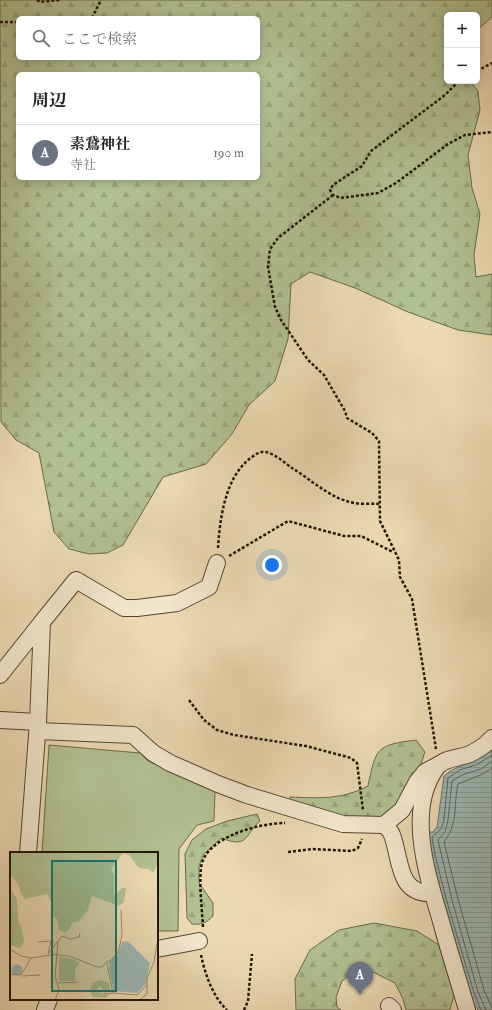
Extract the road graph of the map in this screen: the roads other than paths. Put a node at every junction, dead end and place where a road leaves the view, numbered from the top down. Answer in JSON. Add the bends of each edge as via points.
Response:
{"nodes":[{"id":1,"x":217,"y":563,"type":"road end"},
{"id":2,"x":42,"y":622,"type":"junction"},
{"id":3,"x":0,"y":675,"type":"edge"},
{"id":4,"x":0,"y":720,"type":"edge"},
{"id":5,"x":38,"y":726,"type":"junction"},
{"id":6,"x":492,"y":738,"type":"edge"},
{"id":7,"x":438,"y":765,"type":"junction"},
{"id":8,"x":384,"y":825,"type":"junction"},
{"id":9,"x":28,"y":852,"type":"edge"},
{"id":10,"x":432,"y":893,"type":"junction"},
{"id":11,"x":199,"y":941,"type":"road end"},
{"id":12,"x":158,"y":949,"type":"edge"},
{"id":13,"x":49,"y":1000,"type":"edge"},
{"id":14,"x":45,"y":1010,"type":"edge"},
{"id":15,"x":467,"y":1010,"type":"edge"}],
"edges":[{"from":1,"to":2,"type":"street","via":[[209,587],[177,603],[144,607],[124,608],[76,580]]},
{"from":2,"to":3,"type":"street"},
{"from":2,"to":5,"type":"street"},
{"from":4,"to":5,"type":"street"},
{"from":5,"to":8,"type":"street","via":[[133,735],[152,754],[218,784],[343,824]]},
{"from":5,"to":9,"type":"street"},
{"from":6,"to":7,"type":"street","via":[[470,754]]},
{"from":7,"to":8,"type":"street","via":[[425,772],[402,810]]},
{"from":7,"to":10,"type":"street","via":[[426,787],[421,821],[422,850]]},
{"from":8,"to":10,"type":"street","via":[[392,833],[401,872],[408,884],[422,893]]},
{"from":10,"to":15,"type":"street"},
{"from":11,"to":12,"type":"street"},
{"from":13,"to":14,"type":"street"}]}
